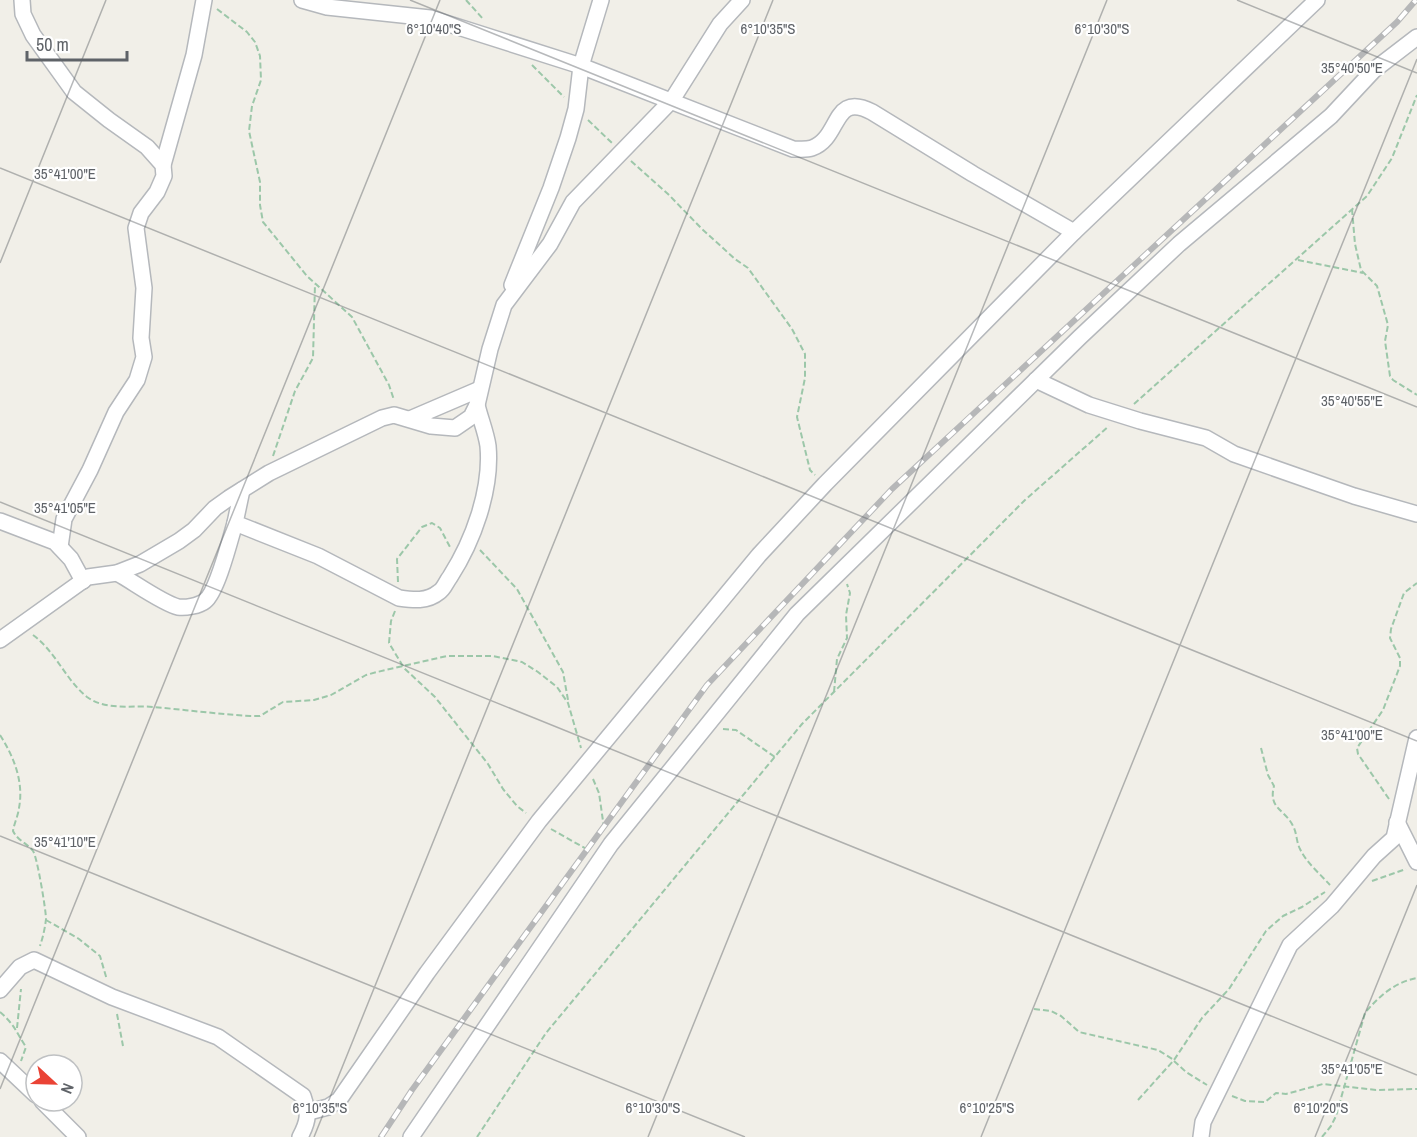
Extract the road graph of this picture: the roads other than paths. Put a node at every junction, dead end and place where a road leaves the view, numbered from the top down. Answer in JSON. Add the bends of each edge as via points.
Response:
{"nodes":[{"id":1,"x":22,"y":0,"type":"edge"},
{"id":2,"x":204,"y":0,"type":"edge"},
{"id":3,"x":302,"y":0,"type":"edge"},
{"id":4,"x":601,"y":0,"type":"edge"},
{"id":5,"x":741,"y":0,"type":"edge"},
{"id":6,"x":1317,"y":0,"type":"edge"},
{"id":7,"x":1417,"y":37,"type":"edge"},
{"id":8,"x":581,"y":66,"type":"junction"},
{"id":9,"x":672,"y":100,"type":"junction"},
{"id":10,"x":163,"y":165,"type":"junction"},
{"id":11,"x":1074,"y":232,"type":"junction"},
{"id":12,"x":504,"y":305,"type":"junction"},
{"id":13,"x":1036,"y":380,"type":"junction"},
{"id":14,"x":480,"y":389,"type":"junction"},
{"id":15,"x":477,"y":405,"type":"junction"},
{"id":16,"x":410,"y":419,"type":"junction"},
{"id":17,"x":242,"y":490,"type":"junction"},
{"id":18,"x":1417,"y":514,"type":"edge"},
{"id":19,"x":0,"y":521,"type":"edge"},
{"id":20,"x":236,"y":524,"type":"junction"},
{"id":21,"x":60,"y":547,"type":"junction"},
{"id":22,"x":117,"y":573,"type":"junction"},
{"id":23,"x":82,"y":581,"type":"junction"},
{"id":24,"x":0,"y":640,"type":"edge"},
{"id":25,"x":1417,"y":738,"type":"edge"},
{"id":26,"x":1397,"y":822,"type":"junction"},
{"id":27,"x":1413,"y":865,"type":"edge"},
{"id":28,"x":0,"y":990,"type":"edge"},
{"id":29,"x":0,"y":1060,"type":"edge"},
{"id":30,"x":24,"y":1084,"type":"edge"},
{"id":31,"x":309,"y":1112,"type":"junction"},
{"id":32,"x":54,"y":1113,"type":"edge"},
{"id":33,"x":78,"y":1137,"type":"edge"},
{"id":34,"x":300,"y":1137,"type":"edge"},
{"id":35,"x":411,"y":1137,"type":"edge"},
{"id":36,"x":1200,"y":1137,"type":"edge"}],
"edges":[{"from":1,"to":10,"type":"street","via":[[23,14],[33,35],[75,92],[147,147]]},
{"from":2,"to":10,"type":"street","via":[[194,55]]},
{"from":3,"to":8,"type":"street","via":[[327,7],[429,18]]},
{"from":4,"to":8,"type":"street"},
{"from":5,"to":9,"type":"street","via":[[720,24]]},
{"from":6,"to":11,"type":"street"},
{"from":7,"to":13,"type":"street","via":[[1374,70],[1331,116],[1179,244]]},
{"from":8,"to":9,"type":"street"},
{"from":8,"to":12,"type":"street","via":[[568,138]]},
{"from":9,"to":11,"type":"street","via":[[784,147],[803,149],[811,149],[826,139],[848,107],[866,109]]},
{"from":9,"to":12,"type":"street","via":[[573,202],[550,244]]},
{"from":10,"to":21,"type":"street","via":[[164,176],[136,228],[144,288],[144,357],[137,380],[64,519]]},
{"from":11,"to":31,"type":"street","via":[[759,555],[539,821],[339,1100]]},
{"from":12,"to":14,"type":"street"},
{"from":13,"to":18,"type":"street","via":[[1089,405],[1206,438],[1234,454]]},
{"from":13,"to":35,"type":"street","via":[[797,614],[611,844]]},
{"from":14,"to":15,"type":"street"},
{"from":14,"to":16,"type":"street"},
{"from":15,"to":16,"type":"street","via":[[471,417],[455,428]]},
{"from":15,"to":20,"type":"street","via":[[488,446],[481,507],[459,562],[441,591],[429,598],[399,598],[318,556]]},
{"from":16,"to":17,"type":"street","via":[[394,415],[382,418]]},
{"from":17,"to":20,"type":"street"},
{"from":17,"to":22,"type":"street","via":[[179,541]]},
{"from":19,"to":21,"type":"street"},
{"from":20,"to":22,"type":"street","via":[[213,591],[206,601],[195,606],[179,607]]},
{"from":21,"to":23,"type":"street"},
{"from":22,"to":23,"type":"street"},
{"from":23,"to":24,"type":"street"},
{"from":25,"to":26,"type":"street"},
{"from":26,"to":27,"type":"street"},
{"from":26,"to":36,"type":"street","via":[[1394,838],[1290,945],[1203,1122]]},
{"from":28,"to":31,"type":"street","via":[[20,967],[34,960],[112,997],[218,1037],[303,1096]]},
{"from":29,"to":30,"type":"street"},
{"from":31,"to":34,"type":"street"},
{"from":32,"to":33,"type":"street"}]}
